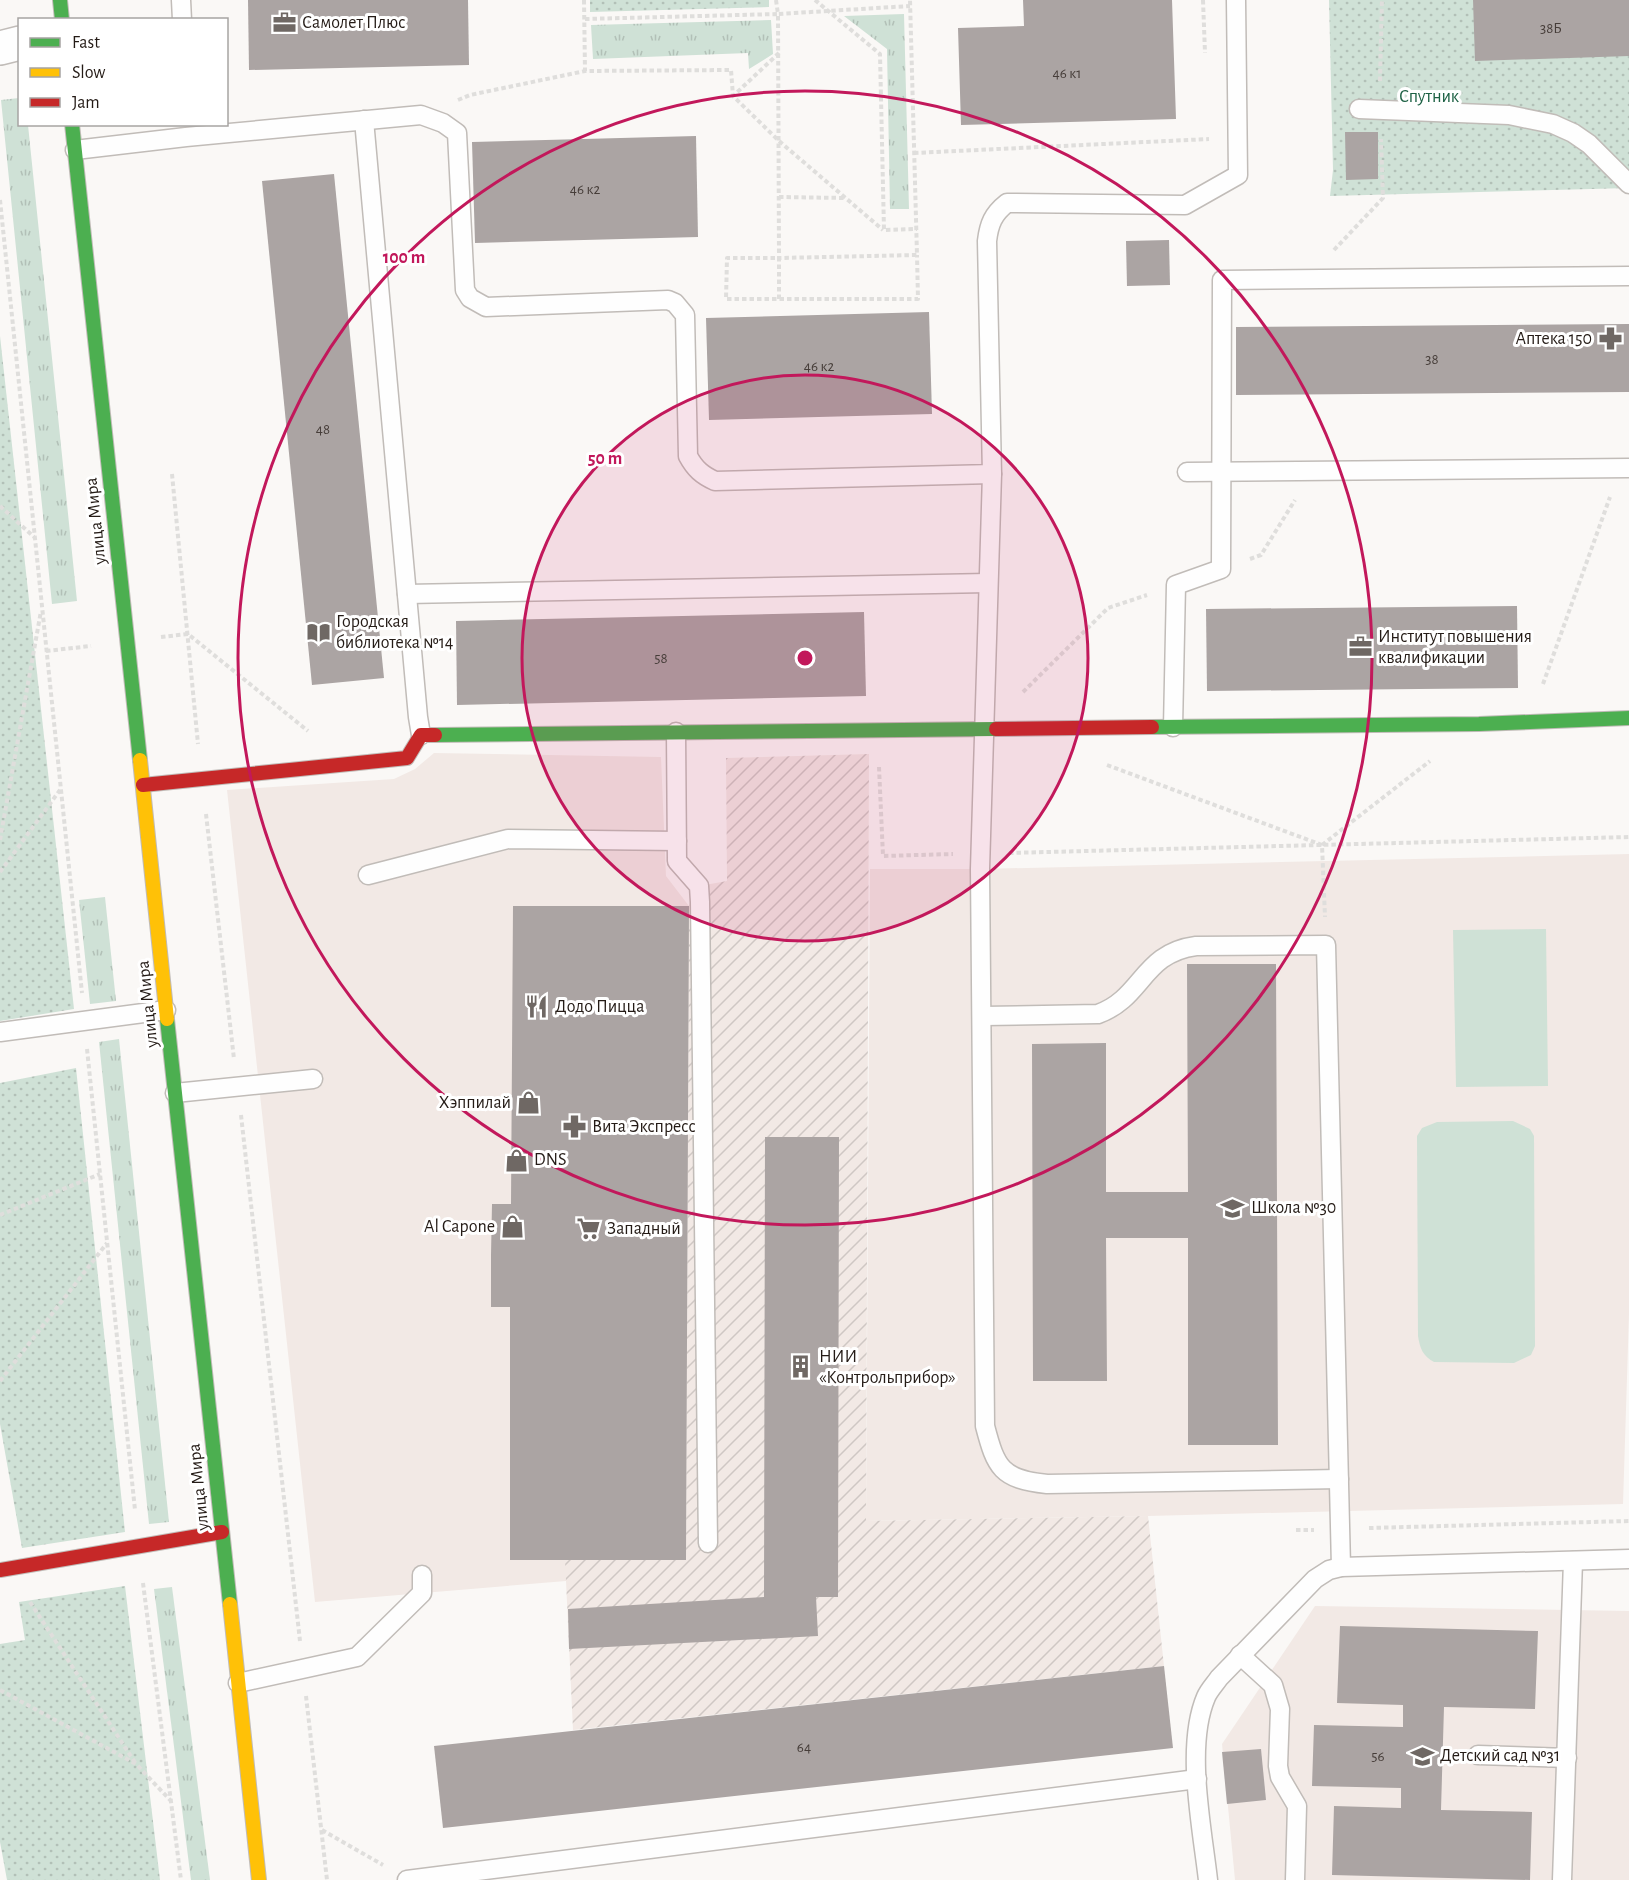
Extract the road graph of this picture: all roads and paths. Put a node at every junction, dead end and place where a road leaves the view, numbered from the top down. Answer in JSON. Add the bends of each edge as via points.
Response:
{"nodes":[{"id":1,"x":60,"y":0,"type":"edge"},
{"id":2,"x":181,"y":0,"type":"edge"},
{"id":3,"x":584,"y":0,"type":"edge"},
{"id":4,"x":776,"y":0,"type":"edge"},
{"id":5,"x":815,"y":0,"type":"edge"},
{"id":6,"x":910,"y":0,"type":"edge"},
{"id":7,"x":1203,"y":0,"type":"edge"},
{"id":8,"x":1236,"y":0,"type":"edge"},
{"id":9,"x":1382,"y":0,"type":"edge"},
{"id":10,"x":910,"y":6,"type":"junction"},
{"id":11,"x":828,"y":11,"type":"junction"},
{"id":12,"x":778,"y":14,"type":"junction"},
{"id":13,"x":62,"y":18,"type":"edge"},
{"id":14,"x":182,"y":18,"type":"edge"},
{"id":15,"x":585,"y":19,"type":"junction"},
{"id":16,"x":18,"y":44,"type":"edge"},
{"id":17,"x":0,"y":48,"type":"edge"},
{"id":18,"x":779,"y":53,"type":"junction"},
{"id":19,"x":1205,"y":58,"type":"dead end"},
{"id":20,"x":585,"y":71,"type":"junction"},
{"id":21,"x":470,"y":95,"type":"dead end"},
{"id":22,"x":733,"y":96,"type":"junction"},
{"id":23,"x":1359,"y":109,"type":"dead end"},
{"id":24,"x":1380,"y":109,"type":"junction"},
{"id":25,"x":364,"y":120,"type":"junction"},
{"id":26,"x":72,"y":126,"type":"edge"},
{"id":27,"x":1208,"y":128,"type":"dead end"},
{"id":28,"x":185,"y":130,"type":"edge"},
{"id":29,"x":779,"y":141,"type":"junction"},
{"id":30,"x":75,"y":150,"type":"junction"},
{"id":31,"x":914,"y":153,"type":"junction"},
{"id":32,"x":1629,"y":184,"type":"edge"},
{"id":33,"x":779,"y":197,"type":"junction"},
{"id":34,"x":846,"y":198,"type":"junction"},
{"id":35,"x":0,"y":200,"type":"edge"},
{"id":36,"x":917,"y":229,"type":"junction"},
{"id":37,"x":884,"y":230,"type":"junction"},
{"id":38,"x":917,"y":255,"type":"junction"},
{"id":39,"x":779,"y":258,"type":"junction"},
{"id":40,"x":1629,"y":276,"type":"edge"},
{"id":41,"x":1307,"y":279,"type":"junction"},
{"id":42,"x":779,"y":298,"type":"junction"},
{"id":43,"x":1625,"y":468,"type":"edge"},
{"id":44,"x":1313,"y":471,"type":"junction"},
{"id":45,"x":1187,"y":472,"type":"dead end"},
{"id":46,"x":1223,"y":472,"type":"junction"},
{"id":47,"x":172,"y":474,"type":"dead end"},
{"id":48,"x":992,"y":474,"type":"junction"},
{"id":49,"x":0,"y":506,"type":"edge"},
{"id":50,"x":35,"y":538,"type":"junction"},
{"id":51,"x":1221,"y":569,"type":"junction"},
{"id":52,"x":988,"y":583,"type":"junction"},
{"id":53,"x":1176,"y":585,"type":"junction"},
{"id":54,"x":407,"y":594,"type":"junction"},
{"id":55,"x":42,"y":605,"type":"junction"},
{"id":56,"x":188,"y":634,"type":"junction"},
{"id":57,"x":1629,"y":718,"type":"edge"},
{"id":58,"x":1529,"y":722,"type":"junction"},
{"id":59,"x":1173,"y":727,"type":"junction"},
{"id":60,"x":984,"y":729,"type":"junction"},
{"id":61,"x":878,"y":730,"type":"junction"},
{"id":62,"x":676,"y":732,"type":"junction"},
{"id":63,"x":421,"y":735,"type":"junction"},
{"id":64,"x":1432,"y":760,"type":"dead end"},
{"id":65,"x":1097,"y":762,"type":"dead end"},
{"id":66,"x":339,"y":765,"type":"junction"},
{"id":67,"x":202,"y":779,"type":"junction"},
{"id":68,"x":143,"y":785,"type":"junction"},
{"id":69,"x":61,"y":789,"type":"junction"},
{"id":70,"x":1629,"y":837,"type":"edge"},
{"id":71,"x":0,"y":840,"type":"edge"},
{"id":72,"x":677,"y":840,"type":"junction"},
{"id":73,"x":1322,"y":845,"type":"junction"},
{"id":74,"x":981,"y":853,"type":"junction"},
{"id":75,"x":0,"y":872,"type":"edge"},
{"id":76,"x":368,"y":875,"type":"dead end"},
{"id":77,"x":1326,"y":945,"type":"junction"},
{"id":78,"x":166,"y":1010,"type":"junction"},
{"id":79,"x":982,"y":1016,"type":"junction"},
{"id":80,"x":84,"y":1020,"type":"junction"},
{"id":81,"x":0,"y":1032,"type":"edge"},
{"id":82,"x":313,"y":1079,"type":"dead end"},
{"id":83,"x":237,"y":1086,"type":"junction"},
{"id":84,"x":175,"y":1093,"type":"junction"},
{"id":85,"x":100,"y":1174,"type":"junction"},
{"id":86,"x":0,"y":1215,"type":"edge"},
{"id":87,"x":107,"y":1243,"type":"junction"},
{"id":88,"x":0,"y":1382,"type":"edge"},
{"id":89,"x":1339,"y":1479,"type":"junction"},
{"id":90,"x":1629,"y":1521,"type":"edge"},
{"id":91,"x":1340,"y":1529,"type":"junction"},
{"id":92,"x":1296,"y":1530,"type":"dead end"},
{"id":93,"x":222,"y":1532,"type":"junction"},
{"id":94,"x":708,"y":1543,"type":"dead end"},
{"id":95,"x":139,"y":1546,"type":"junction"},
{"id":96,"x":1629,"y":1559,"type":"edge"},
{"id":97,"x":1573,"y":1561,"type":"junction"},
{"id":98,"x":1341,"y":1567,"type":"junction"},
{"id":99,"x":4,"y":1569,"type":"edge"},
{"id":100,"x":422,"y":1575,"type":"dead end"},
{"id":101,"x":1240,"y":1655,"type":"junction"},
{"id":102,"x":303,"y":1669,"type":"junction"},
{"id":103,"x":238,"y":1683,"type":"junction"},
{"id":104,"x":0,"y":1690,"type":"edge"},
{"id":105,"x":1478,"y":1755,"type":"dead end"},
{"id":106,"x":1567,"y":1758,"type":"junction"},
{"id":107,"x":136,"y":1764,"type":"junction"},
{"id":108,"x":1197,"y":1779,"type":"junction"},
{"id":109,"x":171,"y":1802,"type":"junction"},
{"id":110,"x":321,"y":1830,"type":"junction"},
{"id":111,"x":181,"y":1880,"type":"edge"},
{"id":112,"x":259,"y":1880,"type":"edge"},
{"id":113,"x":327,"y":1880,"type":"edge"},
{"id":114,"x":408,"y":1880,"type":"edge"},
{"id":115,"x":1208,"y":1880,"type":"edge"},
{"id":116,"x":1295,"y":1880,"type":"edge"},
{"id":117,"x":1562,"y":1880,"type":"edge"}],
"edges":[{"from":1,"to":13,"type":"main road"},
{"from":2,"to":14,"type":"lane"},
{"from":3,"to":15,"type":"path"},
{"from":4,"to":12,"type":"path"},
{"from":5,"to":11,"type":"path"},
{"from":6,"to":10,"type":"path"},
{"from":7,"to":19,"type":"path"},
{"from":8,"to":48,"type":"lane","via":[[1238,175],[1185,205],[1007,203],[989,225]]},
{"from":9,"to":24,"type":"path"},
{"from":10,"to":11,"type":"path"},
{"from":10,"to":31,"type":"path"},
{"from":11,"to":12,"type":"path"},
{"from":11,"to":37,"type":"path","via":[[880,54]]},
{"from":12,"to":15,"type":"path"},
{"from":12,"to":18,"type":"path"},
{"from":15,"to":20,"type":"path"},
{"from":16,"to":17,"type":"street"},
{"from":18,"to":22,"type":"path"},
{"from":18,"to":29,"type":"path"},
{"from":20,"to":21,"type":"path"},
{"from":20,"to":22,"type":"path","via":[[731,70]]},
{"from":22,"to":29,"type":"path"},
{"from":23,"to":24,"type":"lane"},
{"from":24,"to":32,"type":"lane","via":[[1509,115],[1553,124],[1589,144]]},
{"from":24,"to":41,"type":"path","via":[[1383,198]]},
{"from":25,"to":28,"type":"lane"},
{"from":25,"to":48,"type":"lane","via":[[420,115],[457,134],[465,290],[479,304],[486,307],[668,300],[681,309],[685,315],[688,456],[704,476],[715,480]]},
{"from":25,"to":54,"type":"lane"},
{"from":26,"to":30,"type":"main road","name":"улица Мира"},
{"from":27,"to":31,"type":"path","via":[[1209,140]]},
{"from":28,"to":30,"type":"lane"},
{"from":29,"to":33,"type":"path"},
{"from":29,"to":34,"type":"path"},
{"from":30,"to":68,"type":"main road","name":"улица Мира"},
{"from":31,"to":36,"type":"path"},
{"from":33,"to":34,"type":"path"},
{"from":33,"to":39,"type":"path"},
{"from":34,"to":37,"type":"path"},
{"from":35,"to":50,"type":"path"},
{"from":36,"to":37,"type":"path"},
{"from":36,"to":38,"type":"path"},
{"from":38,"to":39,"type":"path"},
{"from":38,"to":42,"type":"path","via":[[918,299]]},
{"from":39,"to":42,"type":"path"},
{"from":39,"to":42,"type":"path","via":[[727,258],[726,299]]},
{"from":40,"to":41,"type":"lane"},
{"from":41,"to":46,"type":"lane","via":[[1222,280]]},
{"from":43,"to":44,"type":"lane"},
{"from":43,"to":58,"type":"path"},
{"from":44,"to":46,"type":"lane"},
{"from":44,"to":51,"type":"path","via":[[1261,555]]},
{"from":45,"to":46,"type":"lane"},
{"from":46,"to":51,"type":"lane"},
{"from":47,"to":56,"type":"path"},
{"from":48,"to":52,"type":"lane"},
{"from":49,"to":50,"type":"path"},
{"from":50,"to":55,"type":"path"},
{"from":51,"to":53,"type":"lane"},
{"from":52,"to":54,"type":"lane"},
{"from":52,"to":60,"type":"lane"},
{"from":53,"to":59,"type":"lane"},
{"from":53,"to":60,"type":"path","via":[[1108,608]]},
{"from":54,"to":63,"type":"lane"},
{"from":55,"to":69,"type":"path"},
{"from":55,"to":71,"type":"path"},
{"from":56,"to":66,"type":"path","via":[[306,729]]},
{"from":56,"to":67,"type":"path"},
{"from":57,"to":58,"type":"main road"},
{"from":58,"to":59,"type":"main road"},
{"from":59,"to":60,"type":"main road"},
{"from":60,"to":61,"type":"main road"},
{"from":60,"to":74,"type":"lane"},
{"from":61,"to":62,"type":"main road"},
{"from":61,"to":74,"type":"path","via":[[883,856]]},
{"from":62,"to":63,"type":"main road"},
{"from":62,"to":72,"type":"lane"},
{"from":63,"to":66,"type":"main road","via":[[406,758]]},
{"from":64,"to":73,"type":"path"},
{"from":65,"to":73,"type":"path"},
{"from":66,"to":67,"type":"main road"},
{"from":67,"to":68,"type":"main road"},
{"from":67,"to":83,"type":"path"},
{"from":68,"to":78,"type":"main road","name":"улица Мира"},
{"from":69,"to":75,"type":"path"},
{"from":69,"to":80,"type":"path"},
{"from":70,"to":73,"type":"path"},
{"from":72,"to":76,"type":"lane","via":[[508,839]]},
{"from":72,"to":94,"type":"lane","via":[[677,861],[699,886],[700,902]]},
{"from":73,"to":74,"type":"path"},
{"from":73,"to":77,"type":"path"},
{"from":74,"to":79,"type":"lane"},
{"from":77,"to":79,"type":"lane","via":[[1181,948],[1151,967],[1113,1009],[1098,1014]]},
{"from":77,"to":89,"type":"lane"},
{"from":78,"to":80,"type":"lane"},
{"from":78,"to":84,"type":"main road","name":"улица Мира"},
{"from":79,"to":89,"type":"lane","via":[[985,1426],[992,1452],[1004,1472],[1023,1481],[1047,1484]]},
{"from":80,"to":81,"type":"lane"},
{"from":80,"to":85,"type":"path"},
{"from":82,"to":83,"type":"lane"},
{"from":83,"to":84,"type":"lane"},
{"from":83,"to":102,"type":"path"},
{"from":84,"to":93,"type":"main road","name":"улица Мира"},
{"from":85,"to":86,"type":"path"},
{"from":85,"to":87,"type":"path"},
{"from":87,"to":88,"type":"path"},
{"from":87,"to":95,"type":"path"},
{"from":89,"to":91,"type":"lane"},
{"from":90,"to":91,"type":"path"},
{"from":91,"to":92,"type":"path"},
{"from":91,"to":98,"type":"lane"},
{"from":93,"to":95,"type":"main road"},
{"from":93,"to":103,"type":"main road","name":"улица Мира"},
{"from":95,"to":99,"type":"main road"},
{"from":95,"to":109,"type":"path"},
{"from":96,"to":97,"type":"lane"},
{"from":97,"to":98,"type":"lane"},
{"from":97,"to":106,"type":"lane"},
{"from":98,"to":101,"type":"lane","via":[[1315,1579]]},
{"from":99,"to":107,"type":"path"},
{"from":100,"to":102,"type":"lane","via":[[422,1593],[357,1657]]},
{"from":101,"to":108,"type":"lane","via":[[1207,1695],[1199,1720]]},
{"from":101,"to":116,"type":"lane","via":[[1273,1685],[1281,1709],[1278,1766],[1297,1806]]},
{"from":102,"to":103,"type":"lane"},
{"from":102,"to":110,"type":"path"},
{"from":103,"to":112,"type":"main road","name":"улица Мира"},
{"from":104,"to":107,"type":"path"},
{"from":105,"to":106,"type":"lane"},
{"from":106,"to":117,"type":"lane"},
{"from":107,"to":109,"type":"path"},
{"from":108,"to":114,"type":"lane"},
{"from":108,"to":115,"type":"lane"},
{"from":109,"to":111,"type":"path"},
{"from":110,"to":113,"type":"path"},
{"from":110,"to":114,"type":"path"}]}
